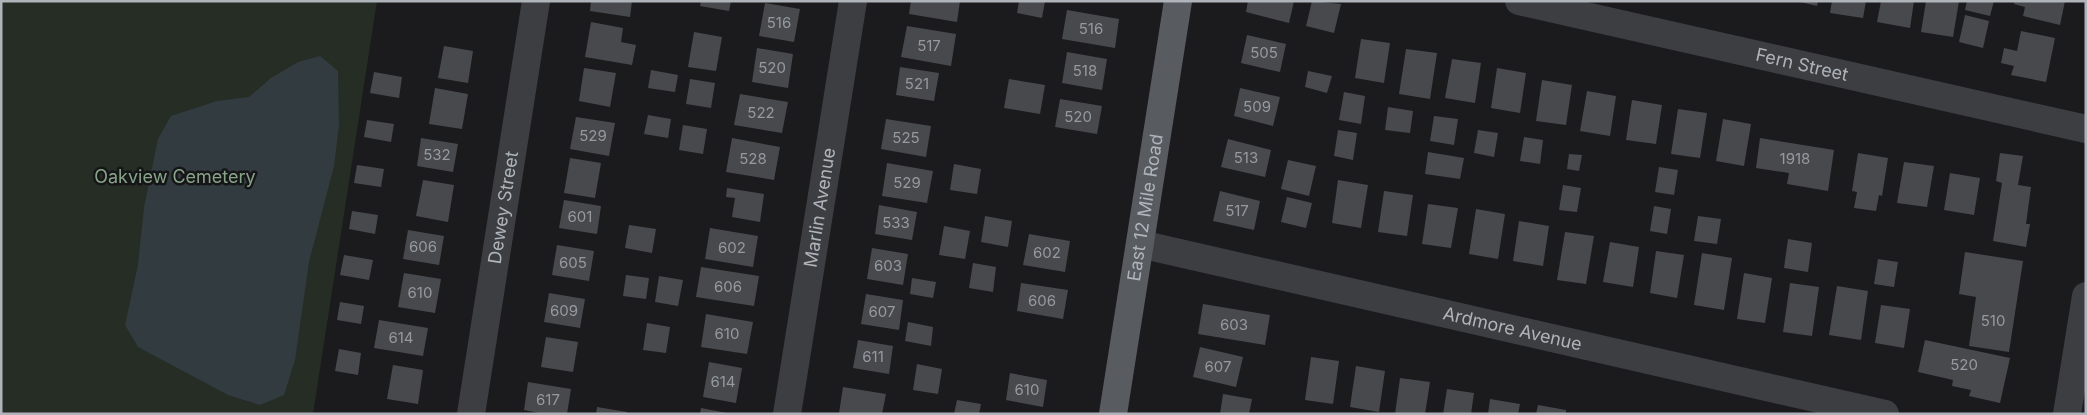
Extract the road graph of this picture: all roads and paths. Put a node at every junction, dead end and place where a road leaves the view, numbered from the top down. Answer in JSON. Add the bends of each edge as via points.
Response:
{"nodes":[{"id":1,"x":536,"y":1,"type":"edge"},
{"id":2,"x":853,"y":1,"type":"edge"},
{"id":3,"x":1178,"y":1,"type":"edge"},
{"id":4,"x":1519,"y":1,"type":"edge"},
{"id":5,"x":2086,"y":129,"type":"edge"},
{"id":6,"x":1140,"y":244,"type":"junction"},
{"id":7,"x":2086,"y":296,"type":"edge"},
{"id":8,"x":471,"y":414,"type":"edge"},
{"id":9,"x":787,"y":414,"type":"edge"},
{"id":10,"x":1114,"y":414,"type":"edge"},
{"id":11,"x":1885,"y":414,"type":"edge"},
{"id":12,"x":2067,"y":414,"type":"edge"}],
"edges":[{"from":1,"to":8,"type":"street","name":"Dewey Street"},
{"from":2,"to":9,"type":"street","name":"Marlin Avenue"},
{"from":3,"to":6,"type":"main road","name":"East 12 Mile Road"},
{"from":4,"to":5,"type":"street","name":"Fern Street"},
{"from":6,"to":10,"type":"main road","name":"East 12 Mile Road"},
{"from":6,"to":11,"type":"street","name":"Ardmore Avenue"},
{"from":7,"to":12,"type":"street"}]}
